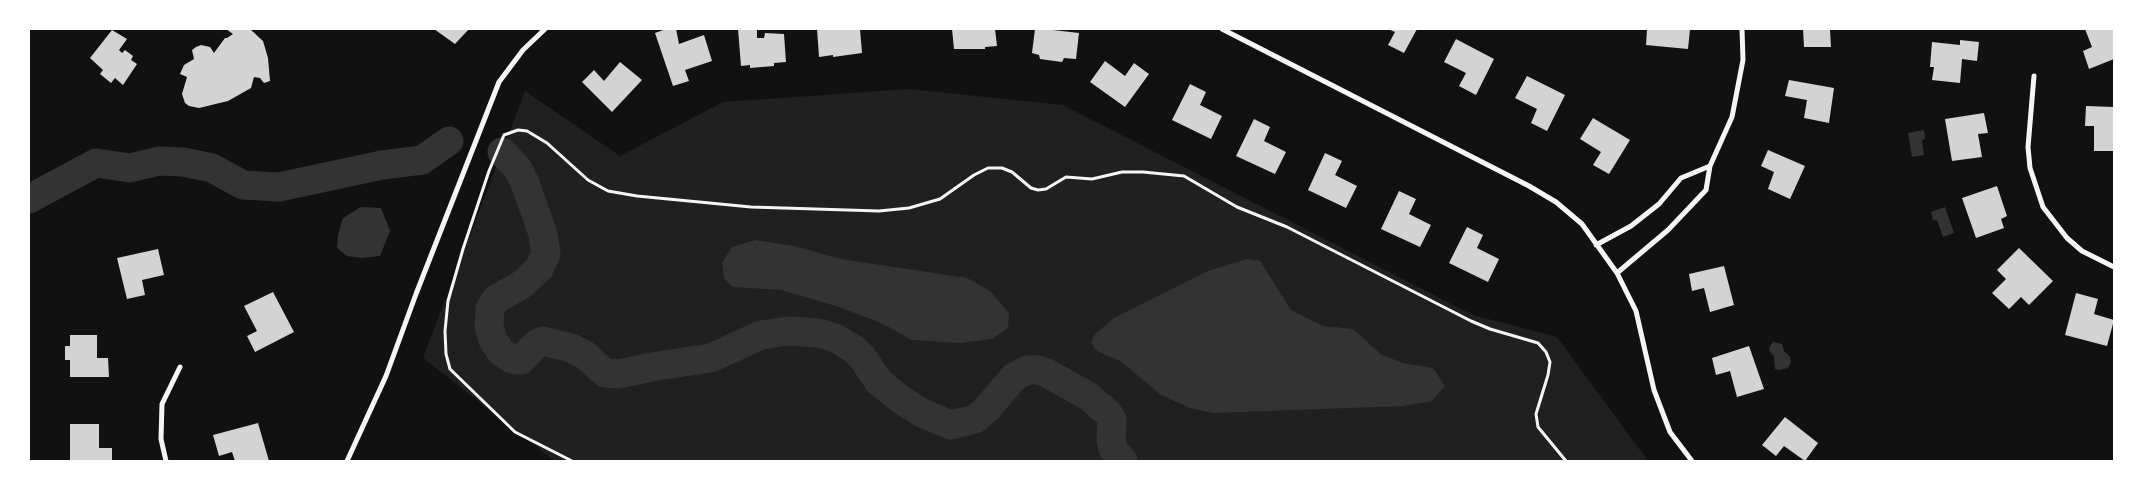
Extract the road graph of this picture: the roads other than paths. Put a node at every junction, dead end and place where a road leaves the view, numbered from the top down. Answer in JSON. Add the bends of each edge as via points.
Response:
{"nodes":[{"id":1,"x":545,"y":29,"type":"edge"},
{"id":2,"x":1222,"y":29,"type":"edge"},
{"id":3,"x":1742,"y":29,"type":"edge"},
{"id":4,"x":2034,"y":76,"type":"dead end"},
{"id":5,"x":1710,"y":166,"type":"junction"},
{"id":6,"x":1596,"y":245,"type":"junction"},
{"id":7,"x":2114,"y":267,"type":"edge"},
{"id":8,"x":1617,"y":273,"type":"junction"},
{"id":9,"x":180,"y":367,"type":"dead end"},
{"id":10,"x":166,"y":461,"type":"edge"},
{"id":11,"x":347,"y":461,"type":"edge"},
{"id":12,"x":1692,"y":461,"type":"edge"}],
"edges":[{"from":1,"to":11,"type":"street","via":[[523,50],[499,82],[386,376]]},
{"from":2,"to":6,"type":"street","via":[[1530,186],[1582,224]]},
{"from":3,"to":5,"type":"street","via":[[1743,60],[1732,117]]},
{"from":4,"to":7,"type":"street","via":[[2028,147],[2030,168],[2043,207],[2054,224],[2075,245]]},
{"from":5,"to":6,"type":"street","via":[[1680,178],[1659,204],[1631,226]]},
{"from":5,"to":8,"type":"street","via":[[1706,190],[1668,230]]},
{"from":6,"to":8,"type":"street"},
{"from":8,"to":12,"type":"street","via":[[1636,311],[1654,390],[1670,432]]},
{"from":9,"to":10,"type":"street","via":[[162,404],[161,439]]}]}
